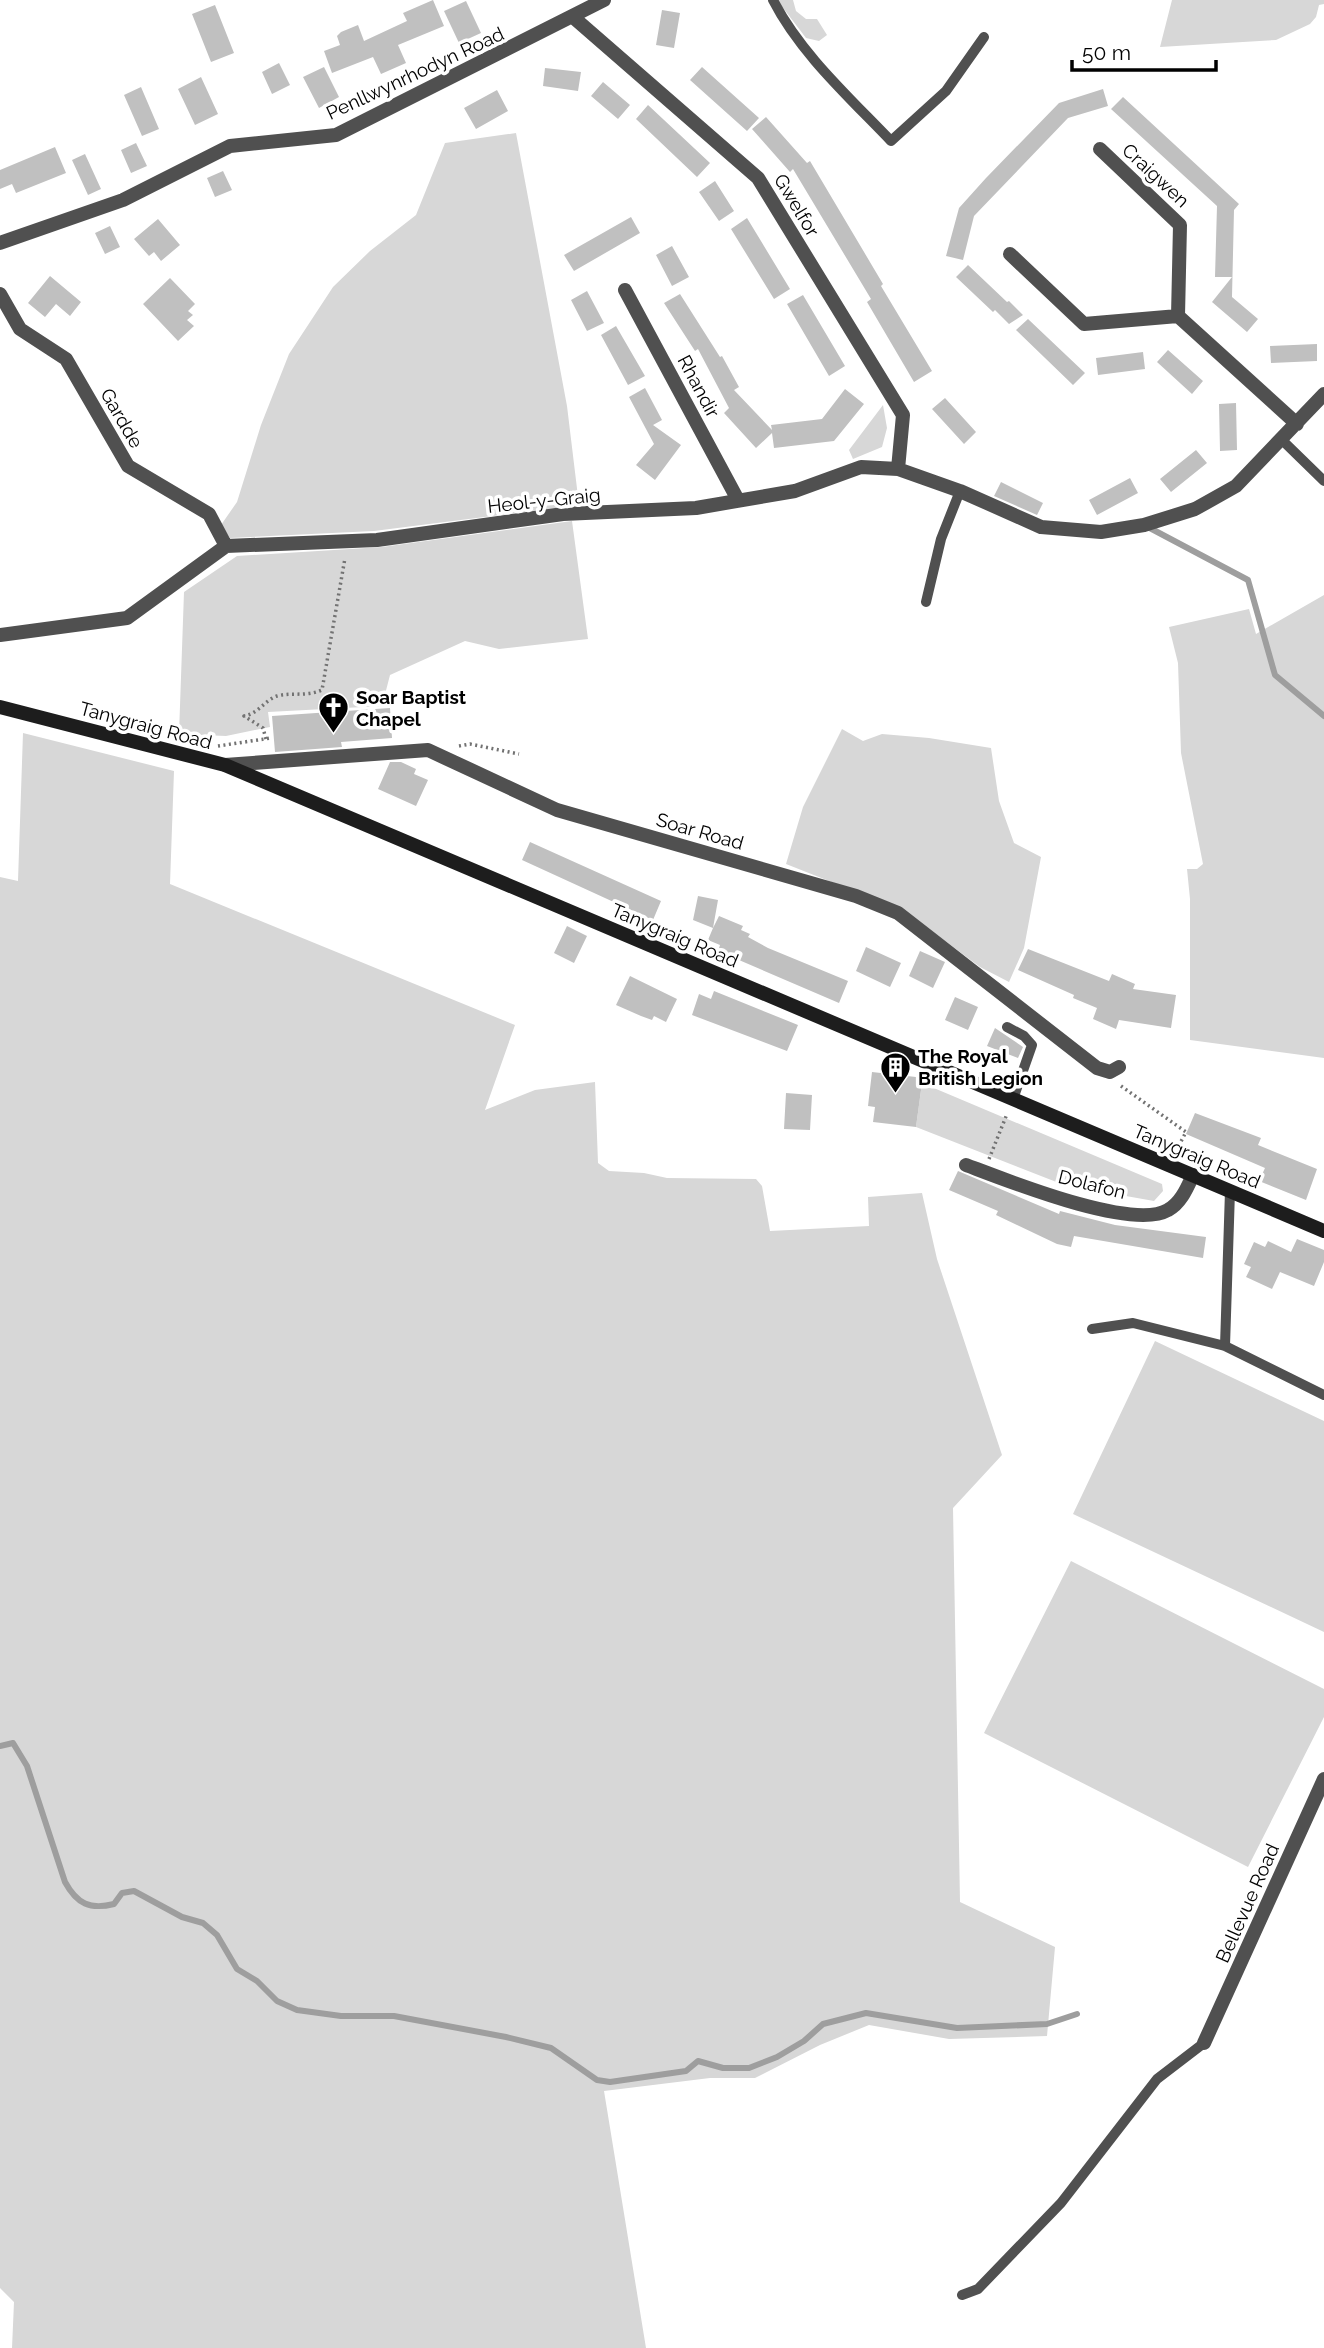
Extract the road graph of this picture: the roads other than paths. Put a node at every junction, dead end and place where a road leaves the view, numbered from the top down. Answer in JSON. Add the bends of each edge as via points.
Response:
{"nodes":[{"id":1,"x":604,"y":0,"type":"edge"},
{"id":2,"x":773,"y":0,"type":"edge"},
{"id":3,"x":573,"y":17,"type":"junction"},
{"id":4,"x":984,"y":37,"type":"dead end"},
{"id":5,"x":1100,"y":149,"type":"dead end"},
{"id":6,"x":0,"y":243,"type":"edge"},
{"id":7,"x":1010,"y":254,"type":"dead end"},
{"id":8,"x":625,"y":289,"type":"dead end"},
{"id":9,"x":0,"y":294,"type":"edge"},
{"id":10,"x":1178,"y":316,"type":"junction"},
{"id":11,"x":1324,"y":394,"type":"edge"},
{"id":12,"x":1297,"y":424,"type":"junction"},
{"id":13,"x":1282,"y":440,"type":"junction"},
{"id":14,"x":898,"y":469,"type":"junction"},
{"id":15,"x":1324,"y":481,"type":"edge"},
{"id":16,"x":960,"y":491,"type":"junction"},
{"id":17,"x":738,"y":500,"type":"junction"},
{"id":18,"x":226,"y":546,"type":"junction"},
{"id":19,"x":926,"y":602,"type":"dead end"},
{"id":20,"x":0,"y":635,"type":"edge"},
{"id":21,"x":0,"y":707,"type":"edge"},
{"id":22,"x":225,"y":765,"type":"junction"},
{"id":23,"x":1007,"y":1027,"type":"dead end"},
{"id":24,"x":1119,"y":1067,"type":"dead end"},
{"id":25,"x":1013,"y":1099,"type":"junction"},
{"id":26,"x":966,"y":1165,"type":"dead end"},
{"id":27,"x":1193,"y":1175,"type":"junction"},
{"id":28,"x":1230,"y":1191,"type":"junction"},
{"id":29,"x":1324,"y":1231,"type":"edge"},
{"id":30,"x":1092,"y":1329,"type":"dead end"},
{"id":31,"x":1225,"y":1346,"type":"junction"},
{"id":32,"x":1324,"y":1395,"type":"edge"},
{"id":33,"x":1324,"y":1779,"type":"edge"},
{"id":34,"x":1204,"y":2043,"type":"joint"},
{"id":35,"x":962,"y":2295,"type":"dead end"}],
"edges":[{"from":1,"to":3,"type":"street","name":"Penllwynrhodyn Road"},
{"from":2,"to":4,"type":"lane","via":[[835,82],[891,141],[946,91]]},
{"from":3,"to":6,"type":"street","name":"Penllwynrhodyn Road","via":[[336,135],[230,146],[123,200]]},
{"from":3,"to":14,"type":"street","name":"Gwelfor","via":[[758,178],[903,415]]},
{"from":5,"to":10,"type":"street","name":"Craigwen","via":[[1180,225]]},
{"from":7,"to":10,"type":"street","via":[[1084,324]]},
{"from":8,"to":17,"type":"street","name":"Rhandir"},
{"from":9,"to":18,"type":"street","name":"Gardde","via":[[20,329],[65,359],[128,466],[209,514]]},
{"from":10,"to":12,"type":"street"},
{"from":11,"to":12,"type":"street","name":"Heol-y-Graig"},
{"from":12,"to":13,"type":"street","name":"Heol-y-Graig"},
{"from":13,"to":15,"type":"lane"},
{"from":13,"to":16,"type":"street","name":"Heol-y-Graig","via":[[1236,486],[1195,509],[1144,525],[1101,531],[1041,527]]},
{"from":14,"to":16,"type":"street","name":"Heol-y-Graig"},
{"from":14,"to":17,"type":"street","name":"Heol-y-Graig","via":[[861,467],[795,491]]},
{"from":16,"to":19,"type":"lane","via":[[941,539]]},
{"from":17,"to":18,"type":"street","name":"Heol-y-Graig","via":[[653,511],[563,514],[377,546]]},
{"from":18,"to":20,"type":"street","via":[[127,618]]},
{"from":21,"to":22,"type":"main road","name":"Tanygraig Road"},
{"from":22,"to":24,"type":"street","name":"Soar Road","via":[[428,750],[557,810],[856,896],[898,913],[1097,1068],[1110,1072]]},
{"from":22,"to":25,"type":"main road","name":"Tanygraig Road"},
{"from":23,"to":25,"type":"lane","via":[[1032,1045]]},
{"from":25,"to":27,"type":"main road","name":"Tanygraig Road"},
{"from":26,"to":27,"type":"street","name":"Dolafon","via":[[1065,1199],[1147,1216],[1168,1210],[1182,1198]]},
{"from":27,"to":28,"type":"main road","name":"Tanygraig Road"},
{"from":28,"to":29,"type":"main road","name":"Tanygraig Road"},
{"from":28,"to":31,"type":"lane"},
{"from":30,"to":31,"type":"lane","via":[[1133,1323]]},
{"from":31,"to":32,"type":"lane"},
{"from":33,"to":34,"type":"street","name":"Bellevue Road"},
{"from":34,"to":35,"type":"lane","via":[[1157,2079],[1061,2203],[978,2289]]}]}
